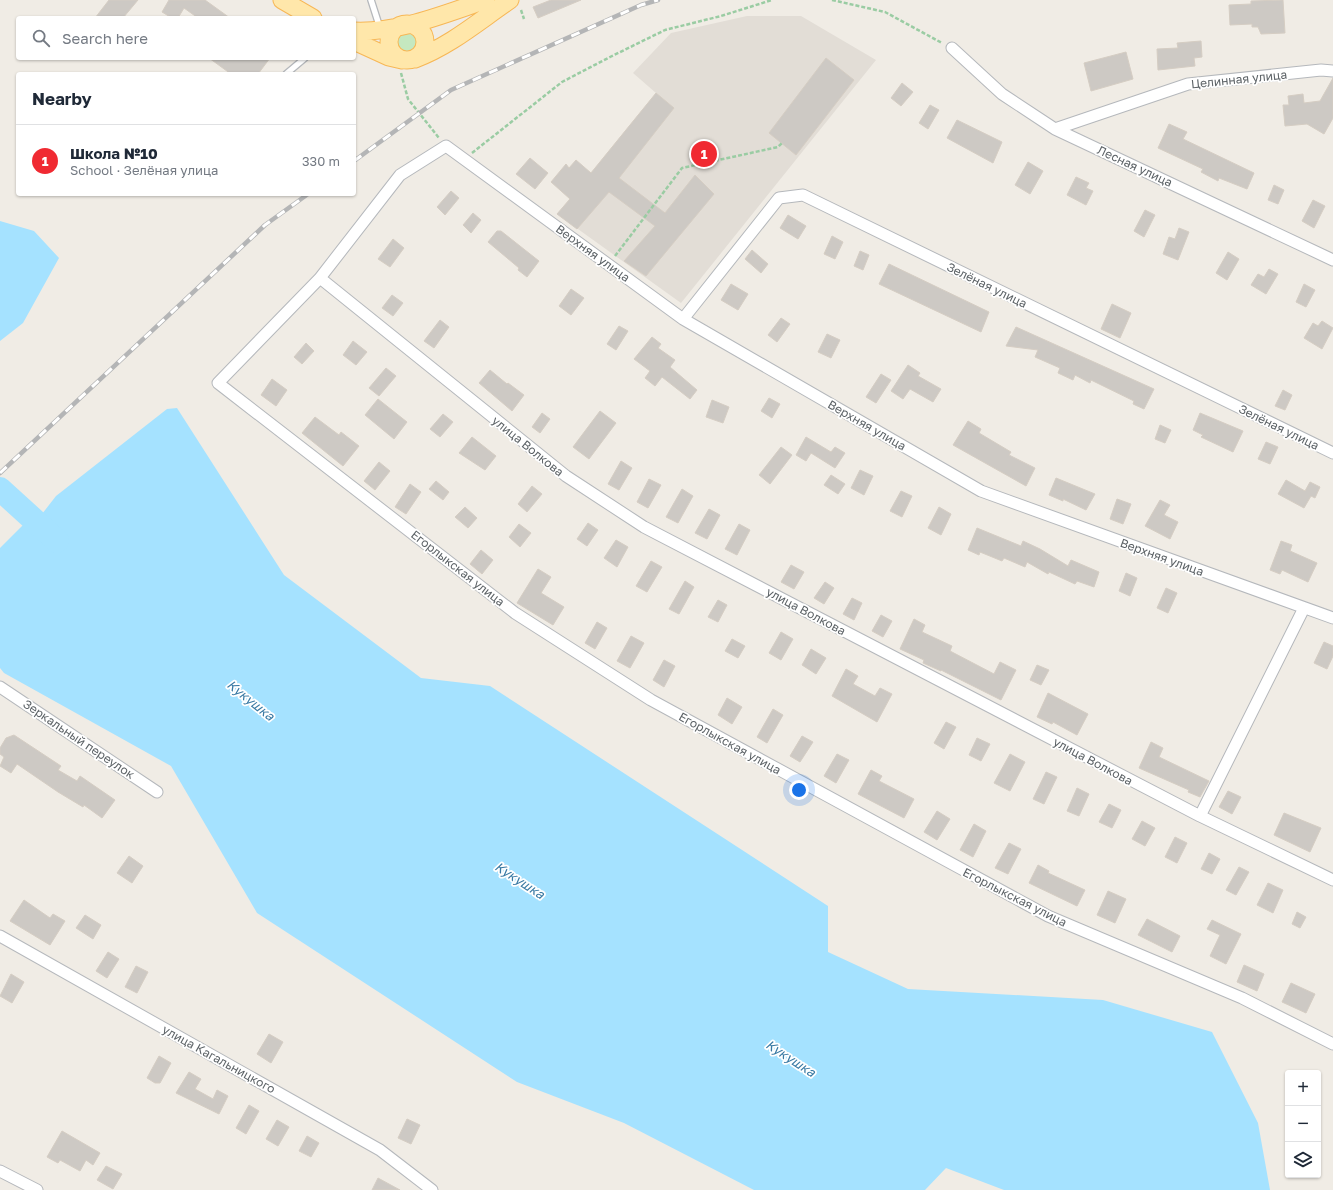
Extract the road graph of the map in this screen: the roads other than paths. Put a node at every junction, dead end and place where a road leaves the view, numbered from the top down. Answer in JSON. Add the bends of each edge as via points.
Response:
{"nodes":[{"id":1,"x":282,"y":0,"type":"edge"},
{"id":2,"x":371,"y":0,"type":"edge"},
{"id":3,"x":510,"y":0,"type":"edge"},
{"id":4,"x":482,"y":1,"type":"edge"},
{"id":5,"x":310,"y":16,"type":"edge"},
{"id":6,"x":401,"y":26,"type":"junction"},
{"id":7,"x":381,"y":29,"type":"junction"},
{"id":8,"x":356,"y":31,"type":"edge"},
{"id":9,"x":356,"y":42,"type":"edge"},
{"id":10,"x":952,"y":48,"type":"road end"},
{"id":11,"x":303,"y":60,"type":"edge"},
{"id":12,"x":406,"y":60,"type":"junction"},
{"id":13,"x":1333,"y":71,"type":"edge"},
{"id":14,"x":288,"y":72,"type":"edge"},
{"id":15,"x":1055,"y":129,"type":"junction"},
{"id":16,"x":1333,"y":260,"type":"edge"},
{"id":17,"x":320,"y":278,"type":"junction"},
{"id":18,"x":683,"y":319,"type":"junction"},
{"id":19,"x":1333,"y":453,"type":"edge"},
{"id":20,"x":1304,"y":608,"type":"junction"},
{"id":21,"x":1333,"y":618,"type":"edge"},
{"id":22,"x":0,"y":687,"type":"edge"},
{"id":23,"x":157,"y":792,"type":"dead end"},
{"id":24,"x":1200,"y":816,"type":"junction"},
{"id":25,"x":1333,"y":880,"type":"edge"},
{"id":26,"x":0,"y":936,"type":"edge"},
{"id":27,"x":1333,"y":1044,"type":"edge"},
{"id":28,"x":0,"y":1171,"type":"edge"},
{"id":29,"x":37,"y":1190,"type":"edge"},
{"id":30,"x":432,"y":1190,"type":"edge"}],
"edges":[{"from":1,"to":5,"type":"main road"},
{"from":2,"to":7,"type":"lane"},
{"from":3,"to":12,"type":"main road","via":[[432,52]]},
{"from":4,"to":6,"type":"main road"},
{"from":6,"to":7,"type":"main road"},
{"from":6,"to":12,"type":"main road","via":[[392,33],[389,44],[394,55]]},
{"from":6,"to":12,"type":"main road","via":[[413,25],[423,32],[425,38],[424,50]]},
{"from":7,"to":8,"type":"main road"},
{"from":9,"to":12,"type":"main road"},
{"from":10,"to":15,"type":"street","name":"Лесная улица","via":[[1002,94]]},
{"from":11,"to":14,"type":"lane"},
{"from":13,"to":15,"type":"street","name":"Целинная улица","via":[[1321,70],[1188,84]]},
{"from":15,"to":16,"type":"street","name":"Лесная улица"},
{"from":17,"to":18,"type":"street","name":"Верхняя улица","via":[[400,175],[446,146]]},
{"from":17,"to":24,"type":"street","name":"улица Волкова","via":[[566,476],[644,527]]},
{"from":17,"to":27,"type":"street","name":"Егорлыкская улица","via":[[218,383],[515,613],[652,700],[1048,916],[1242,998]]},
{"from":18,"to":19,"type":"street","name":"Зелёная улица","via":[[779,198],[803,195]]},
{"from":18,"to":20,"type":"street","name":"Верхняя улица","via":[[981,491]]},
{"from":20,"to":21,"type":"street","name":"Верхняя улица"},
{"from":20,"to":24,"type":"street"},
{"from":22,"to":23,"type":"street","name":"Зеркальный переулок"},
{"from":24,"to":25,"type":"street","name":"улица Волкова"},
{"from":26,"to":30,"type":"street","name":"улица Кагальницкого","via":[[380,1150]]},
{"from":28,"to":29,"type":"street"}]}
